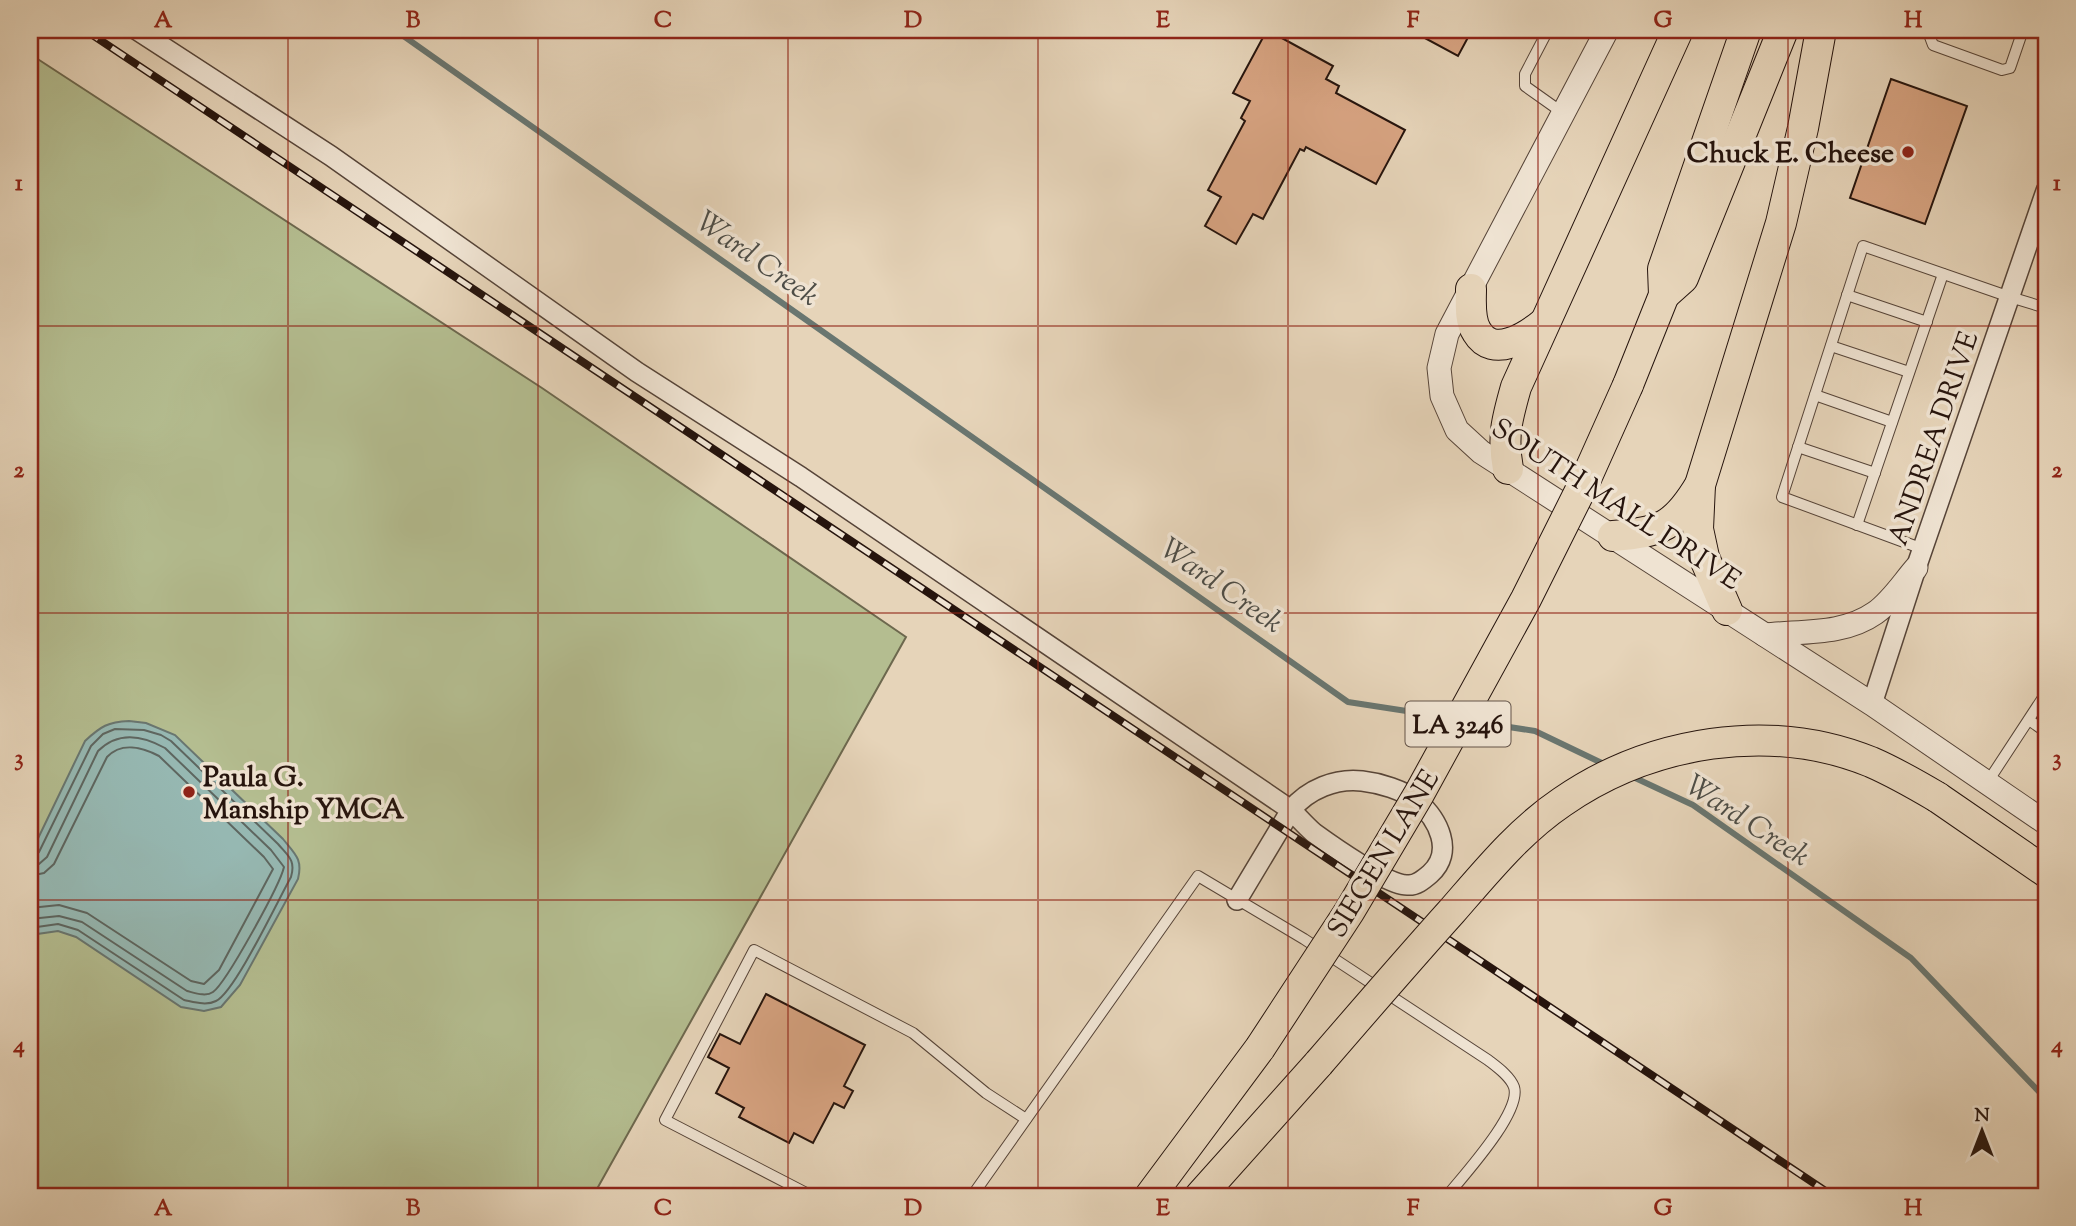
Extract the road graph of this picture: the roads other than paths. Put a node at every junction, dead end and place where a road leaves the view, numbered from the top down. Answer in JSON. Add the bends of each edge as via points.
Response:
{"nodes":[{"id":1,"x":136,"y":30,"type":"edge"},
{"id":2,"x":1548,"y":30,"type":"edge"},
{"id":3,"x":1607,"y":30,"type":"edge"},
{"id":4,"x":1678,"y":30,"type":"edge"},
{"id":5,"x":1746,"y":30,"type":"edge"},
{"id":6,"x":1783,"y":30,"type":"edge"},
{"id":7,"x":1821,"y":30,"type":"edge"},
{"id":8,"x":1932,"y":30,"type":"edge"},
{"id":9,"x":2024,"y":30,"type":"edge"},
{"id":10,"x":1563,"y":113,"type":"junction"},
{"id":11,"x":2046,"y":191,"type":"edge"},
{"id":12,"x":1943,"y":274,"type":"junction"},
{"id":13,"x":1471,"y":289,"type":"junction"},
{"id":14,"x":1664,"y":295,"type":"junction"},
{"id":15,"x":1847,"y":295,"type":"junction"},
{"id":16,"x":2010,"y":297,"type":"junction"},
{"id":17,"x":2046,"y":308,"type":"edge"},
{"id":18,"x":1927,"y":322,"type":"junction"},
{"id":19,"x":1544,"y":323,"type":"junction"},
{"id":20,"x":1831,"y":346,"type":"junction"},
{"id":21,"x":1909,"y":372,"type":"junction"},
{"id":22,"x":1815,"y":394,"type":"junction"},
{"id":23,"x":1892,"y":422,"type":"junction"},
{"id":24,"x":1798,"y":447,"type":"junction"},
{"id":25,"x":1508,"y":469,"type":"junction"},
{"id":26,"x":1875,"y":473,"type":"junction"},
{"id":27,"x":1700,"y":485,"type":"junction"},
{"id":28,"x":1857,"y":525,"type":"junction"},
{"id":29,"x":1613,"y":536,"type":"junction"},
{"id":30,"x":1919,"y":559,"type":"junction"},
{"id":31,"x":1727,"y":610,"type":"junction"},
{"id":32,"x":1765,"y":635,"type":"junction"},
{"id":33,"x":2046,"y":693,"type":"edge"},
{"id":34,"x":1872,"y":704,"type":"junction"},
{"id":35,"x":2029,"y":720,"type":"junction"},
{"id":36,"x":2046,"y":732,"type":"edge"},
{"id":37,"x":1987,"y":783,"type":"junction"},
{"id":38,"x":1292,"y":810,"type":"junction"},
{"id":39,"x":2046,"y":823,"type":"edge"},
{"id":40,"x":2046,"y":872,"type":"edge"},
{"id":41,"x":1237,"y":900,"type":"junction"},
{"id":42,"x":1026,"y":1119,"type":"junction"},
{"id":43,"x":812,"y":1196,"type":"edge"},
{"id":44,"x":972,"y":1196,"type":"edge"},
{"id":45,"x":1150,"y":1196,"type":"edge"},
{"id":46,"x":1200,"y":1196,"type":"edge"},
{"id":47,"x":1447,"y":1196,"type":"edge"}],
"edges":[{"from":1,"to":38,"type":"street","via":[[331,156],[637,372],[801,477]]},
{"from":2,"to":10,"type":"lane","via":[[1525,74],[1525,86]]},
{"from":3,"to":10,"type":"street","name":"SOUTH MALL DRIVE"},
{"from":4,"to":19,"type":"main road"},
{"from":5,"to":14,"type":"main road","name":"SIEGEN LANE","number":"LA 3246","via":[[1663,269]]},
{"from":6,"to":14,"type":"main road","name":"SIEGEN LANE","number":"LA 3246","via":[[1683,278]]},
{"from":7,"to":27,"type":"main road","via":[[1781,223]]},
{"from":8,"to":9,"type":"lane","via":[[1933,45],[2001,70],[2010,68]]},
{"from":10,"to":13,"type":"street","name":"SOUTH MALL DRIVE"},
{"from":11,"to":16,"type":"street","name":"ANDREA DRIVE"},
{"from":12,"to":15,"type":"lane","via":[[1863,246]]},
{"from":12,"to":16,"type":"lane"},
{"from":12,"to":18,"type":"lane"},
{"from":13,"to":19,"type":"main road","via":[[1471,316],[1477,334],[1491,344],[1510,344]]},
{"from":13,"to":25,"type":"street","name":"SOUTH MALL DRIVE","via":[[1447,334],[1439,368],[1442,396],[1457,430]]},
{"from":14,"to":45,"type":"main road","name":"SIEGEN LANE","number":"LA 3246","bridge":true,"via":[[1584,481],[1526,599],[1425,783],[1349,912],[1259,1048]]},
{"from":15,"to":18,"type":"lane"},
{"from":15,"to":20,"type":"lane"},
{"from":16,"to":17,"type":"lane"},
{"from":16,"to":30,"type":"street","name":"ANDREA DRIVE"},
{"from":18,"to":21,"type":"lane"},
{"from":19,"to":25,"type":"main road","via":[[1516,387],[1505,429]]},
{"from":20,"to":21,"type":"lane"},
{"from":20,"to":22,"type":"lane"},
{"from":21,"to":23,"type":"lane"},
{"from":22,"to":23,"type":"lane"},
{"from":22,"to":24,"type":"lane"},
{"from":23,"to":26,"type":"lane"},
{"from":24,"to":26,"type":"lane"},
{"from":24,"to":28,"type":"lane","via":[[1782,496]]},
{"from":25,"to":29,"type":"street","name":"SOUTH MALL DRIVE"},
{"from":26,"to":28,"type":"lane"},
{"from":27,"to":29,"type":"main road","via":[[1671,523],[1645,534]]},
{"from":27,"to":31,"type":"main road","via":[[1702,548]]},
{"from":28,"to":30,"type":"lane"},
{"from":29,"to":31,"type":"street","name":"SOUTH MALL DRIVE"},
{"from":30,"to":32,"type":"street","via":[[1878,611],[1854,625]]},
{"from":30,"to":34,"type":"street","name":"ANDREA DRIVE"},
{"from":31,"to":32,"type":"street","name":"SOUTH MALL DRIVE"},
{"from":32,"to":34,"type":"street","name":"SOUTH MALL DRIVE"},
{"from":33,"to":35,"type":"lane"},
{"from":34,"to":37,"type":"street","name":"SOUTH MALL DRIVE"},
{"from":35,"to":36,"type":"lane"},
{"from":35,"to":37,"type":"lane"},
{"from":37,"to":39,"type":"street","name":"SOUTH MALL DRIVE"},
{"from":38,"to":38,"type":"street","via":[[1313,832],[1396,884],[1410,886],[1422,881],[1436,869],[1443,852],[1436,822],[1416,800],[1395,789],[1345,779],[1315,790]]},
{"from":38,"to":41,"type":"street"},
{"from":40,"to":46,"type":"main road","bridge":true,"via":[[1937,797],[1893,772],[1841,752],[1758,740],[1659,754],[1561,803],[1506,850]]},
{"from":41,"to":42,"type":"lane","via":[[1198,876]]},
{"from":41,"to":47,"type":"lane","via":[[1304,939],[1508,1077],[1515,1089],[1506,1122]]},
{"from":42,"to":43,"type":"lane","via":[[986,1093],[913,1032],[754,950],[664,1120]]},
{"from":42,"to":44,"type":"lane"}]}
